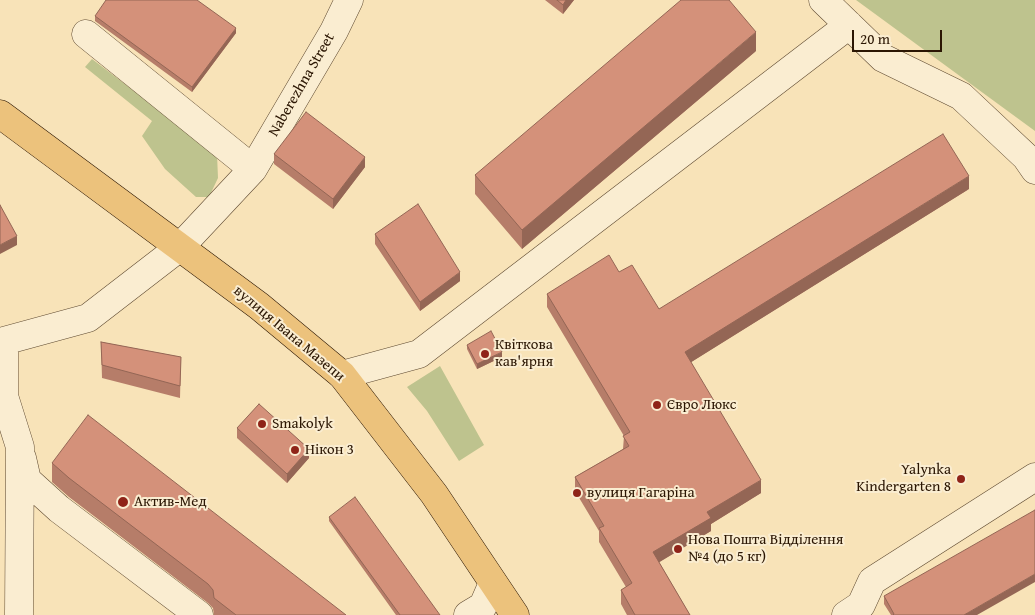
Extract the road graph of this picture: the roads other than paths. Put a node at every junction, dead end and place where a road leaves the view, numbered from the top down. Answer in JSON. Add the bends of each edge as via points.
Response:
{"nodes":[{"id":1,"x":349,"y":0,"type":"edge"},
{"id":2,"x":823,"y":0,"type":"edge"},
{"id":3,"x":849,"y":25,"type":"junction"},
{"id":4,"x":86,"y":34,"type":"dead end"},
{"id":5,"x":0,"y":114,"type":"edge"},
{"id":6,"x":1032,"y":162,"type":"edge"},
{"id":7,"x":253,"y":169,"type":"junction"},
{"id":8,"x":180,"y":247,"type":"junction"},
{"id":9,"x":2,"y":342,"type":"edge"},
{"id":10,"x":342,"y":375,"type":"junction"},
{"id":11,"x":20,"y":447,"type":"junction"},
{"id":12,"x":1035,"y":476,"type":"edge"},
{"id":13,"x":494,"y":582,"type":"junction"},
{"id":14,"x":19,"y":615,"type":"edge"},
{"id":15,"x":199,"y":615,"type":"edge"},
{"id":16,"x":468,"y":615,"type":"edge"},
{"id":17,"x":515,"y":615,"type":"edge"},
{"id":18,"x":846,"y":615,"type":"edge"}],
"edges":[{"from":1,"to":7,"type":"street","name":"Naberezhna Street"},
{"from":2,"to":3,"type":"street"},
{"from":3,"to":6,"type":"street","via":[[883,58],[961,96]]},
{"from":3,"to":10,"type":"street","via":[[419,354]]},
{"from":4,"to":7,"type":"street"},
{"from":5,"to":8,"type":"main road","name":"вулиця Івана Мазепи"},
{"from":7,"to":8,"type":"street","name":"Naberezhna Street"},
{"from":8,"to":9,"type":"street","name":"Naberezhna Street","via":[[88,318]]},
{"from":8,"to":10,"type":"main road","name":"вулиця Івана Мазепи","via":[[259,306]]},
{"from":9,"to":11,"type":"street","via":[[4,396]]},
{"from":10,"to":13,"type":"main road","name":"вулиця Івана Мазепи","via":[[434,494]]},
{"from":11,"to":14,"type":"street"},
{"from":11,"to":15,"type":"street","via":[[27,480],[59,509]]},
{"from":12,"to":18,"type":"street","via":[[872,581],[861,605]]},
{"from":13,"to":16,"type":"street","via":[[483,606]]},
{"from":13,"to":17,"type":"main road","name":"вулиця Івана Мазепи"}]}
